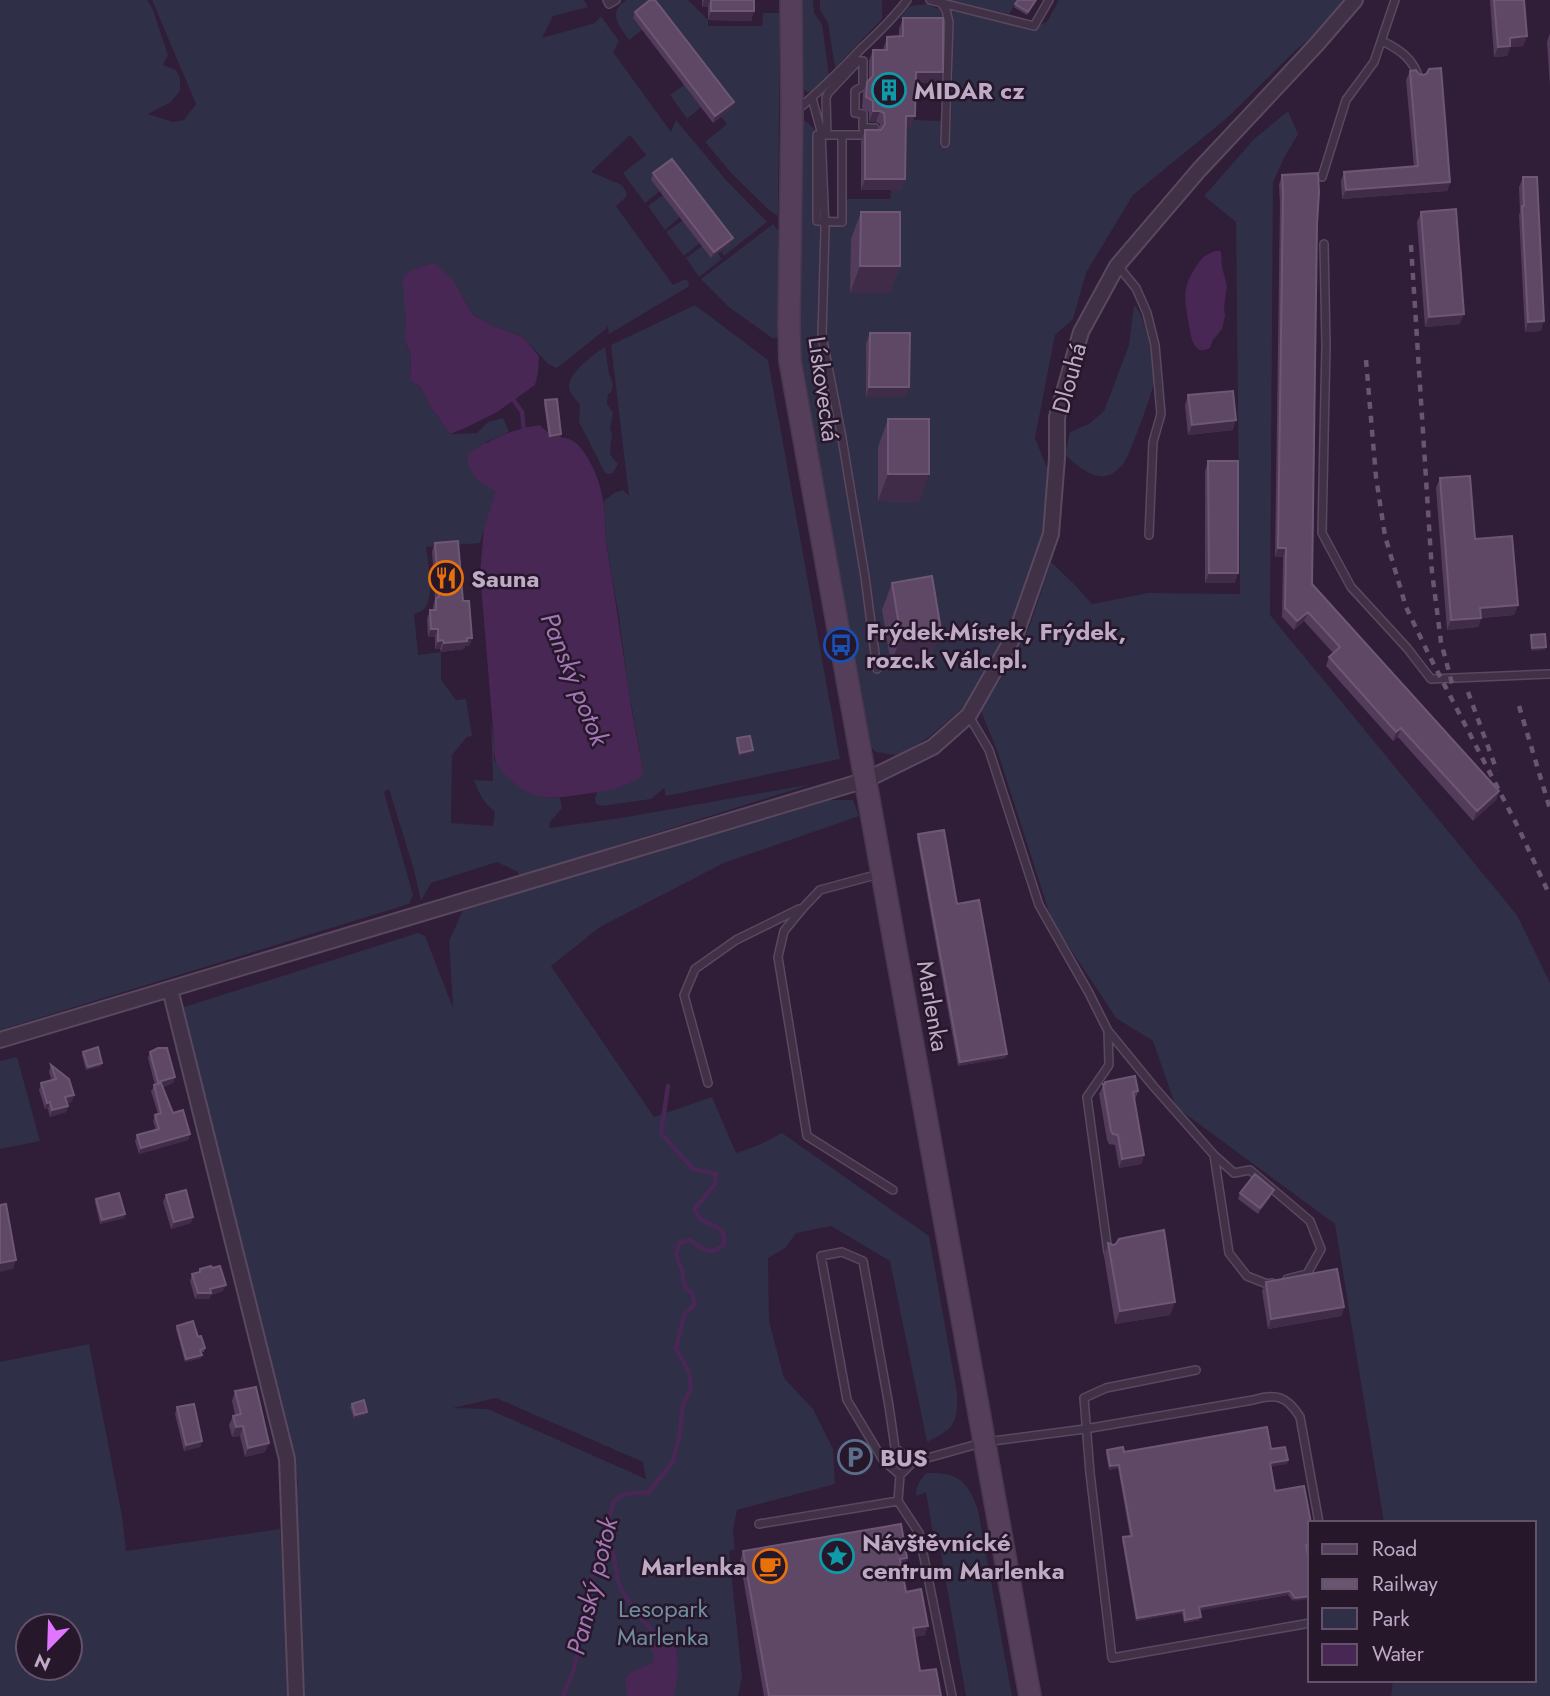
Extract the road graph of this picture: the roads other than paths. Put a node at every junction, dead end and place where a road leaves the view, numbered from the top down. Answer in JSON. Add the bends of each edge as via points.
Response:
{"nodes":[{"id":1,"x":607,"y":0,"type":"edge"},
{"id":2,"x":616,"y":0,"type":"edge"},
{"id":3,"x":791,"y":0,"type":"edge"},
{"id":4,"x":908,"y":0,"type":"edge"},
{"id":5,"x":930,"y":0,"type":"edge"},
{"id":6,"x":1049,"y":0,"type":"edge"},
{"id":7,"x":1355,"y":0,"type":"edge"},
{"id":8,"x":1395,"y":0,"type":"edge"},
{"id":9,"x":940,"y":1,"type":"edge"},
{"id":10,"x":1381,"y":41,"type":"junction"},
{"id":11,"x":1419,"y":79,"type":"edge"},
{"id":12,"x":812,"y":98,"type":"junction"},
{"id":13,"x":792,"y":114,"type":"junction"},
{"id":14,"x":824,"y":135,"type":"junction"},
{"id":15,"x":842,"y":135,"type":"junction"},
{"id":16,"x":946,"y":143,"type":"dead end"},
{"id":17,"x":1322,"y":177,"type":"dead end"},
{"id":18,"x":824,"y":222,"type":"junction"},
{"id":19,"x":1324,"y":244,"type":"dead end"},
{"id":20,"x":1117,"y":266,"type":"junction"},
{"id":21,"x":1149,"y":535,"type":"dead end"},
{"id":22,"x":877,"y":669,"type":"dead end"},
{"id":23,"x":1550,"y":674,"type":"edge"},
{"id":24,"x":969,"y":715,"type":"junction"},
{"id":25,"x":866,"y":780,"type":"junction"},
{"id":26,"x":883,"y":873,"type":"junction"},
{"id":27,"x":803,"y":908,"type":"junction"},
{"id":28,"x":170,"y":989,"type":"junction"},
{"id":29,"x":1108,"y":1031,"type":"junction"},
{"id":30,"x":0,"y":1040,"type":"edge"},
{"id":31,"x":708,"y":1083,"type":"dead end"},
{"id":32,"x":1214,"y":1155,"type":"junction"},
{"id":33,"x":893,"y":1190,"type":"dead end"},
{"id":34,"x":1108,"y":1252,"type":"edge"},
{"id":35,"x":1196,"y":1370,"type":"dead end"},
{"id":36,"x":1086,"y":1429,"type":"junction"},
{"id":37,"x":985,"y":1442,"type":"junction"},
{"id":38,"x":912,"y":1462,"type":"junction"},
{"id":39,"x":900,"y":1475,"type":"junction"},
{"id":40,"x":898,"y":1501,"type":"junction"},
{"id":41,"x":1319,"y":1521,"type":"edge"},
{"id":42,"x":759,"y":1524,"type":"dead end"},
{"id":43,"x":1308,"y":1623,"type":"edge"},
{"id":44,"x":296,"y":1696,"type":"edge"},
{"id":45,"x":952,"y":1696,"type":"edge"},
{"id":46,"x":1030,"y":1696,"type":"edge"}],
"edges":[{"from":1,"to":2,"type":"lane","via":[[610,4]]},
{"from":3,"to":13,"type":"main road","name":"Lískovecká"},
{"from":4,"to":12,"type":"lane"},
{"from":5,"to":9,"type":"lane"},
{"from":6,"to":9,"type":"lane","via":[[1034,26]]},
{"from":7,"to":20,"type":"street","name":"Dlouhá"},
{"from":8,"to":10,"type":"lane"},
{"from":9,"to":16,"type":"lane","via":[[950,22]]},
{"from":10,"to":11,"type":"lane","via":[[1405,55]]},
{"from":10,"to":17,"type":"lane","via":[[1374,62],[1346,100]]},
{"from":12,"to":13,"type":"lane"},
{"from":12,"to":14,"type":"lane"},
{"from":13,"to":25,"type":"main road","name":"Lískovecká","via":[[790,361]]},
{"from":14,"to":15,"type":"lane"},
{"from":14,"to":15,"type":"lane","via":[[828,93],[863,61],[863,86],[855,91],[855,113],[863,114],[863,128],[875,128],[875,135]]},
{"from":14,"to":18,"type":"lane"},
{"from":15,"to":18,"type":"lane","via":[[842,222]]},
{"from":18,"to":22,"type":"lane","via":[[822,336]]},
{"from":19,"to":23,"type":"lane","via":[[1322,533],[1351,587],[1431,679]]},
{"from":20,"to":21,"type":"lane","via":[[1136,288],[1156,345],[1161,414],[1153,442]]},
{"from":20,"to":24,"type":"street","name":"Dlouhá","via":[[1082,332],[1057,416],[1051,534],[1017,631]]},
{"from":24,"to":25,"type":"street","name":"Dlouhá","via":[[933,747]]},
{"from":24,"to":29,"type":"lane","via":[[989,750],[1039,905]]},
{"from":25,"to":26,"type":"main road","name":"Marlenka"},
{"from":25,"to":28,"type":"street","name":"Dlouhá"},
{"from":26,"to":27,"type":"lane","via":[[820,890]]},
{"from":26,"to":37,"type":"main road","name":"Marlenka"},
{"from":27,"to":31,"type":"lane","via":[[736,940],[695,968],[684,995]]},
{"from":27,"to":33,"type":"lane","via":[[784,931],[778,957],[807,1136]]},
{"from":28,"to":30,"type":"street","name":"Dlouhá"},
{"from":28,"to":44,"type":"street","via":[[287,1459]]},
{"from":29,"to":32,"type":"lane"},
{"from":29,"to":34,"type":"lane","via":[[1110,1065],[1087,1097]]},
{"from":32,"to":32,"type":"lane","via":[[1229,1253],[1247,1276],[1266,1284],[1307,1274],[1321,1249],[1310,1221],[1250,1170],[1234,1173]]},
{"from":35,"to":36,"type":"lane","via":[[1106,1388],[1084,1398]]},
{"from":36,"to":37,"type":"lane"},
{"from":36,"to":41,"type":"lane","via":[[1280,1397],[1300,1416]]},
{"from":36,"to":43,"type":"lane","via":[[1112,1658]]},
{"from":37,"to":38,"type":"lane"},
{"from":37,"to":46,"type":"main road","name":"Marlenka"},
{"from":38,"to":39,"type":"lane"},
{"from":38,"to":39,"type":"lane","via":[[895,1448],[863,1261],[842,1252],[821,1256],[847,1400],[883,1460]]},
{"from":39,"to":40,"type":"lane"},
{"from":40,"to":42,"type":"lane"},
{"from":40,"to":45,"type":"lane","via":[[919,1533]]}]}
